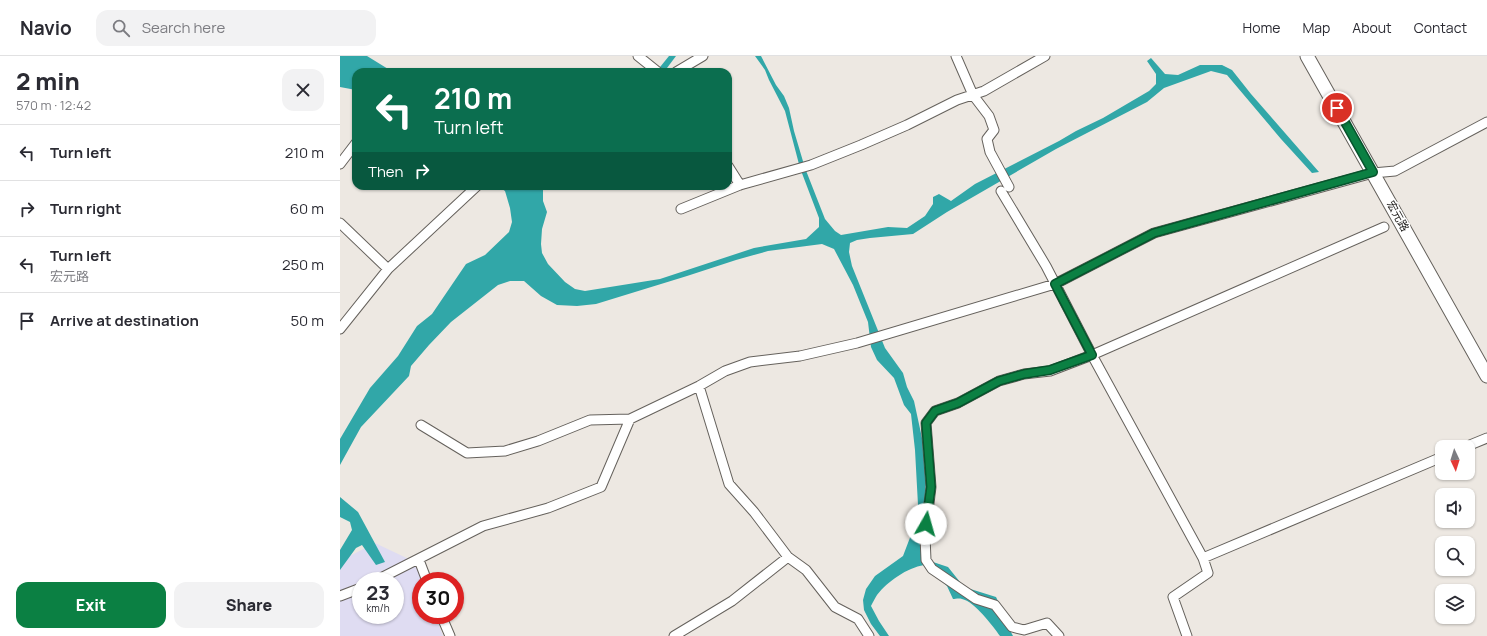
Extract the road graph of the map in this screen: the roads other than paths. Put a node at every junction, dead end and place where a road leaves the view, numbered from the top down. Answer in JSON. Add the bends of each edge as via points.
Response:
{"nodes":[{"id":1,"x":638,"y":56,"type":"edge"},
{"id":2,"x":703,"y":56,"type":"edge"},
{"id":3,"x":956,"y":56,"type":"edge"},
{"id":4,"x":1045,"y":56,"type":"edge"},
{"id":5,"x":1307,"y":56,"type":"edge"},
{"id":6,"x":653,"y":68,"type":"edge"},
{"id":7,"x":683,"y":68,"type":"edge"},
{"id":8,"x":973,"y":95,"type":"junction"},
{"id":9,"x":1487,"y":122,"type":"edge"},
{"id":10,"x":352,"y":148,"type":"edge"},
{"id":11,"x":340,"y":164,"type":"edge"},
{"id":12,"x":732,"y":172,"type":"edge"},
{"id":13,"x":1373,"y":172,"type":"junction"},
{"id":14,"x":740,"y":185,"type":"junction"},
{"id":15,"x":732,"y":188,"type":"edge"},
{"id":16,"x":473,"y":190,"type":"edge"},
{"id":17,"x":728,"y":190,"type":"edge"},
{"id":18,"x":681,"y":210,"type":"dead end"},
{"id":19,"x":340,"y":222,"type":"edge"},
{"id":20,"x":1384,"y":227,"type":"dead end"},
{"id":21,"x":388,"y":269,"type":"junction"},
{"id":22,"x":1055,"y":284,"type":"junction"},
{"id":23,"x":340,"y":329,"type":"edge"},
{"id":24,"x":1092,"y":355,"type":"junction"},
{"id":25,"x":1487,"y":376,"type":"edge"},
{"id":26,"x":699,"y":386,"type":"junction"},
{"id":27,"x":630,"y":419,"type":"junction"},
{"id":28,"x":421,"y":425,"type":"dead end"},
{"id":29,"x":1487,"y":438,"type":"edge"},
{"id":30,"x":1475,"y":443,"type":"edge"},
{"id":31,"x":1435,"y":460,"type":"edge"},
{"id":32,"x":788,"y":557,"type":"junction"},
{"id":33,"x":1202,"y":558,"type":"junction"},
{"id":34,"x":419,"y":560,"type":"junction"},
{"id":35,"x":394,"y":572,"type":"edge"},
{"id":36,"x":424,"y":572,"type":"edge"},
{"id":37,"x":352,"y":591,"type":"edge"},
{"id":38,"x":340,"y":596,"type":"edge"},
{"id":39,"x":445,"y":624,"type":"edge"},
{"id":40,"x":450,"y":636,"type":"edge"},
{"id":41,"x":674,"y":636,"type":"edge"},
{"id":42,"x":869,"y":636,"type":"edge"},
{"id":43,"x":1060,"y":636,"type":"edge"},
{"id":44,"x":1187,"y":636,"type":"edge"}],
"edges":[{"from":1,"to":6,"type":"street"},
{"from":2,"to":7,"type":"street"},
{"from":3,"to":8,"type":"street"},
{"from":4,"to":8,"type":"street"},
{"from":5,"to":13,"type":"street","name":"宏元路"},
{"from":8,"to":14,"type":"street","via":[[811,165]]},
{"from":8,"to":22,"type":"street","via":[[989,116],[994,130],[986,139],[1005,189]]},
{"from":9,"to":13,"type":"street","via":[[1395,171]]},
{"from":10,"to":11,"type":"street"},
{"from":12,"to":14,"type":"street"},
{"from":13,"to":22,"type":"street","via":[[1154,233]]},
{"from":13,"to":25,"type":"street","name":"宏元路"},
{"from":14,"to":15,"type":"street"},
{"from":16,"to":21,"type":"street"},
{"from":17,"to":18,"type":"street"},
{"from":19,"to":21,"type":"street"},
{"from":20,"to":24,"type":"street"},
{"from":21,"to":23,"type":"street"},
{"from":22,"to":24,"type":"street"},
{"from":22,"to":26,"type":"street","via":[[857,342],[800,356],[750,362]]},
{"from":24,"to":33,"type":"street"},
{"from":24,"to":43,"type":"street","via":[[1050,370],[999,381],[958,403],[935,411],[926,423],[931,487],[925,536],[926,560],[932,569],[976,599],[995,605],[1012,627],[1024,630],[1047,623]]},
{"from":26,"to":27,"type":"street"},
{"from":26,"to":32,"type":"street","via":[[729,484]]},
{"from":27,"to":28,"type":"street","via":[[590,420],[506,451],[467,453]]},
{"from":27,"to":34,"type":"street","via":[[601,487],[548,508],[483,526]]},
{"from":29,"to":30,"type":"street"},
{"from":31,"to":33,"type":"street"},
{"from":32,"to":41,"type":"street","via":[[732,602]]},
{"from":32,"to":42,"type":"street","via":[[806,570],[835,607],[858,618]]},
{"from":33,"to":44,"type":"street","via":[[1208,574],[1173,596]]},
{"from":34,"to":35,"type":"street"},
{"from":34,"to":36,"type":"street"},
{"from":37,"to":38,"type":"street"},
{"from":39,"to":40,"type":"street"}]}
